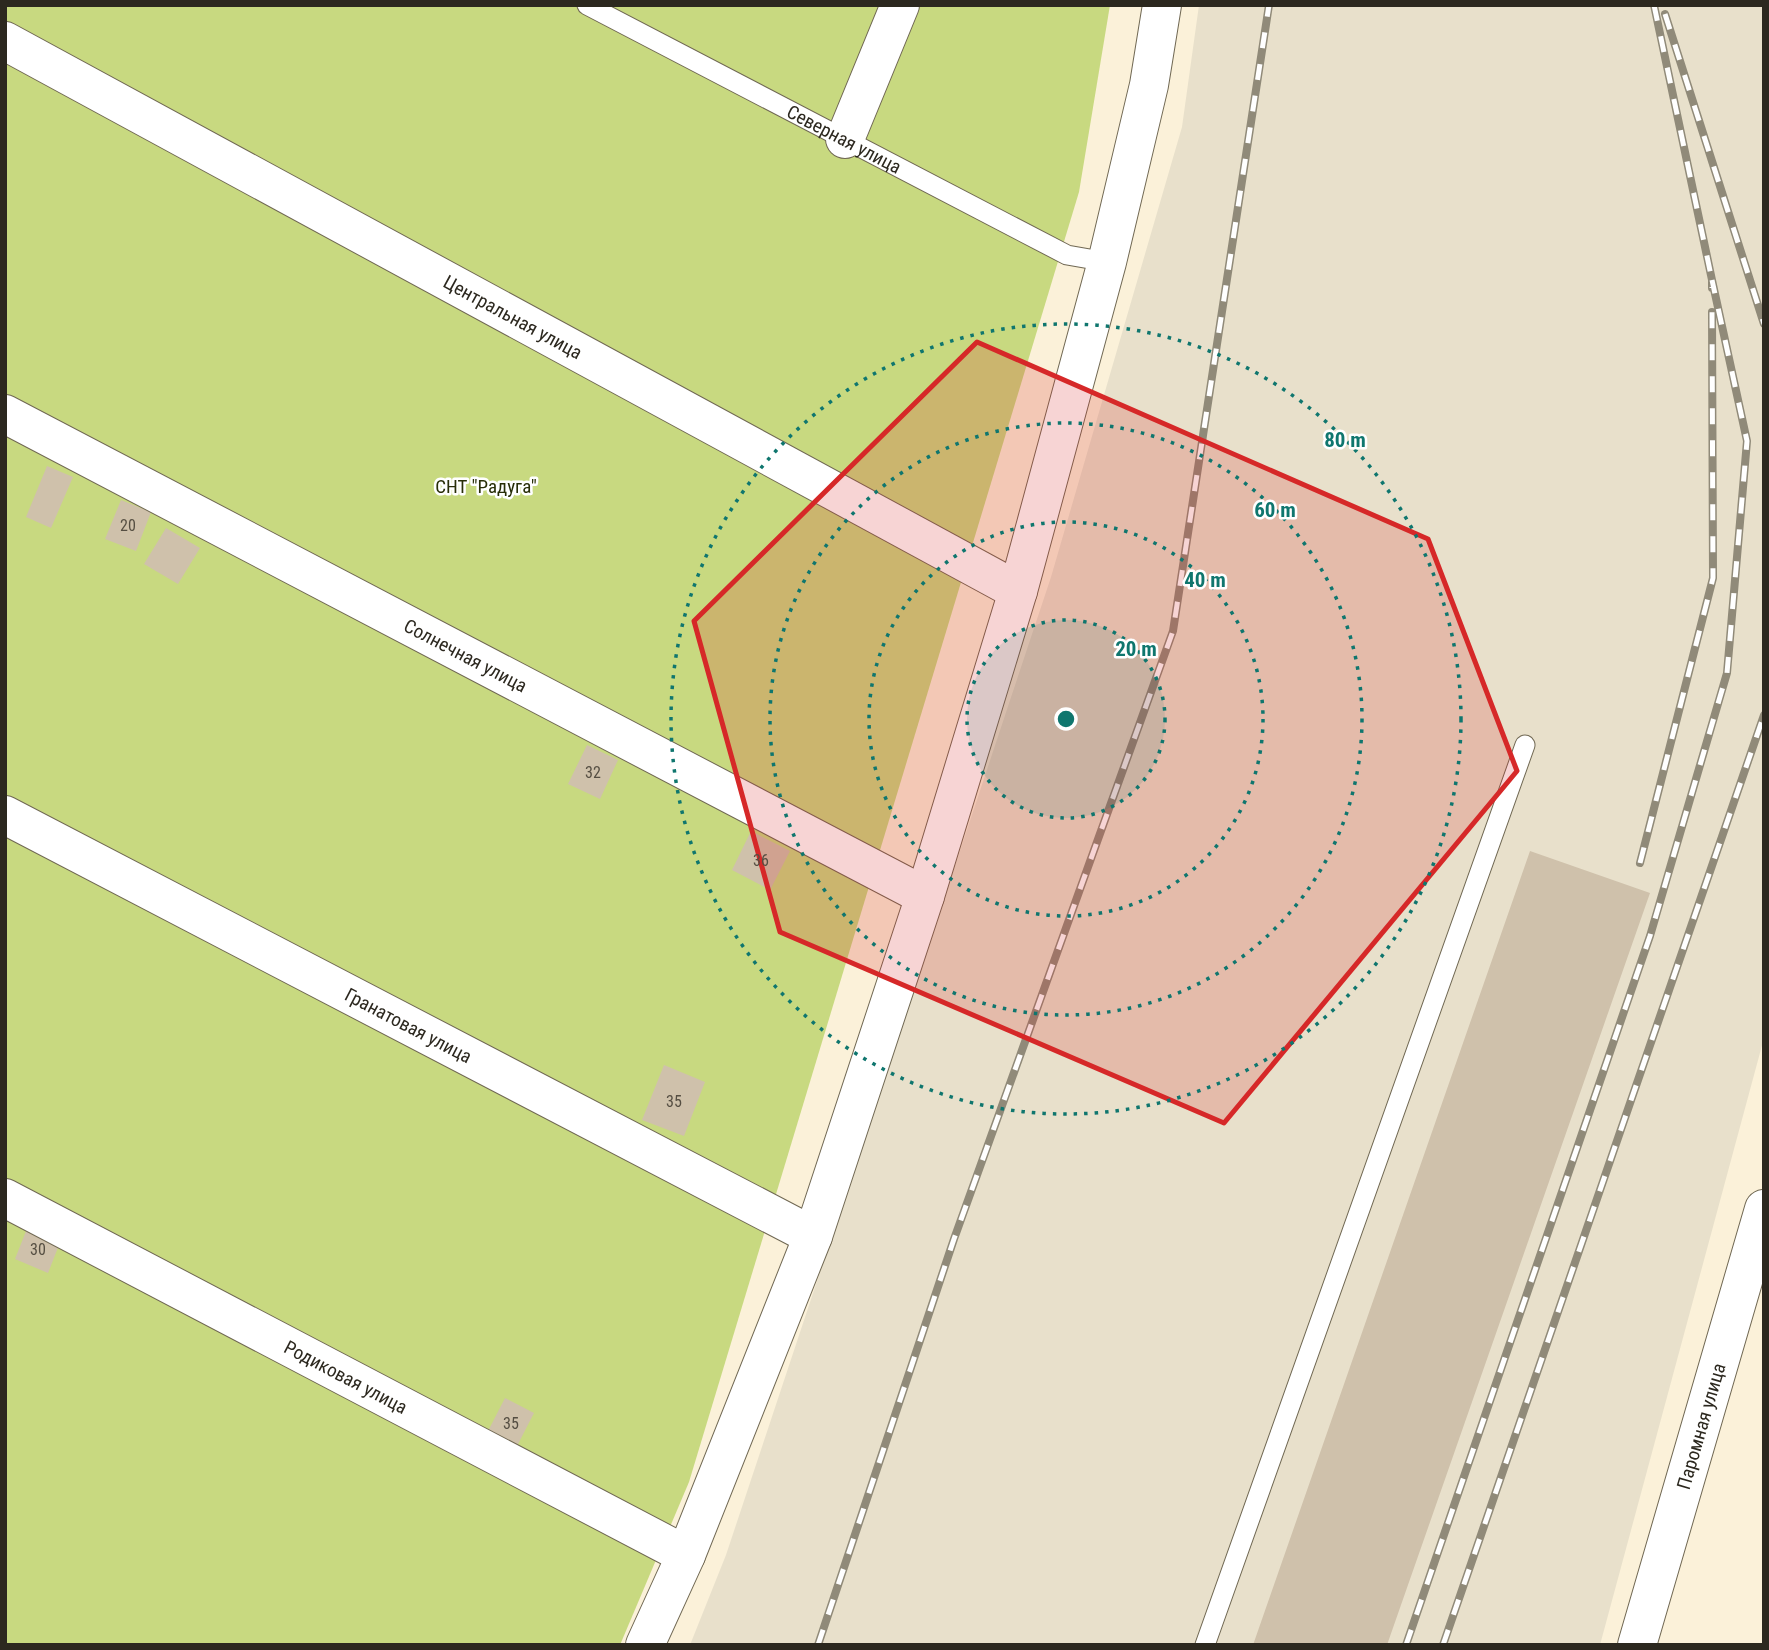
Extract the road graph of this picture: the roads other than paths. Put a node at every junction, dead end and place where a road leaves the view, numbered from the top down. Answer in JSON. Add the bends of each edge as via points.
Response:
{"nodes":[{"id":1,"x":587,"y":5,"type":"edge"},
{"id":2,"x":900,"y":5,"type":"edge"},
{"id":3,"x":1162,"y":5,"type":"edge"},
{"id":4,"x":5,"y":41,"type":"edge"},
{"id":5,"x":845,"y":139,"type":"junction"},
{"id":6,"x":1107,"y":262,"type":"junction"},
{"id":7,"x":5,"y":414,"type":"edge"},
{"id":8,"x":1018,"y":592,"type":"junction"},
{"id":9,"x":1525,"y":746,"type":"dead end"},
{"id":10,"x":5,"y":815,"type":"edge"},
{"id":11,"x":925,"y":896,"type":"junction"},
{"id":12,"x":5,"y":1198,"type":"edge"},
{"id":13,"x":1764,"y":1209,"type":"edge"},
{"id":14,"x":813,"y":1236,"type":"junction"},
{"id":15,"x":686,"y":1555,"type":"junction"},
{"id":16,"x":645,"y":1645,"type":"edge"},
{"id":17,"x":1205,"y":1645,"type":"edge"},
{"id":18,"x":1637,"y":1645,"type":"edge"}],
"edges":[{"from":1,"to":5,"type":"lane","name":"Северная улица"},
{"from":2,"to":5,"type":"street"},
{"from":3,"to":6,"type":"street","via":[[1149,85]]},
{"from":4,"to":8,"type":"street","name":"Центральная улица"},
{"from":5,"to":6,"type":"lane","name":"Северная улица","via":[[1067,255]]},
{"from":6,"to":8,"type":"street"},
{"from":7,"to":11,"type":"street","name":"Солнечная улица"},
{"from":8,"to":11,"type":"street"},
{"from":9,"to":17,"type":"lane"},
{"from":10,"to":14,"type":"street","name":"Гранатовая улица"},
{"from":11,"to":14,"type":"street"},
{"from":12,"to":15,"type":"street","name":"Родиковая улица"},
{"from":13,"to":18,"type":"street","name":"Паромная улица"},
{"from":14,"to":15,"type":"street"},
{"from":15,"to":16,"type":"street"}]}
